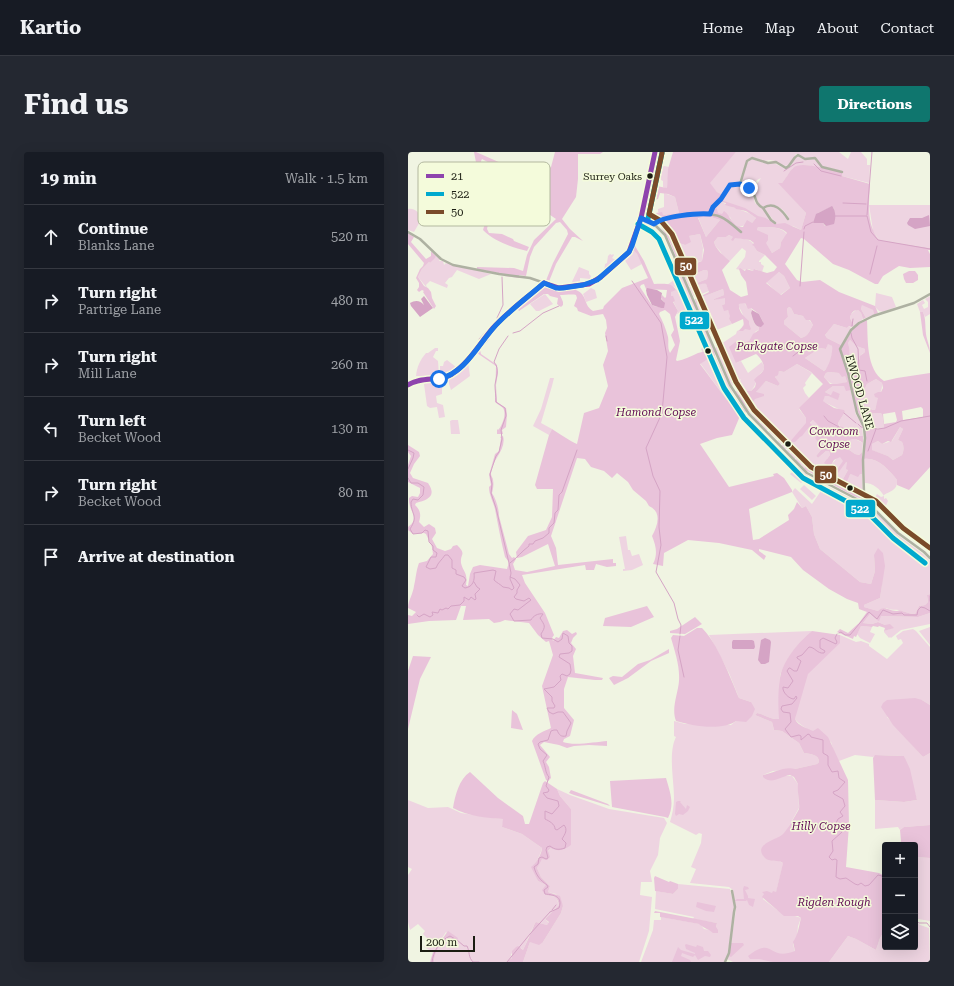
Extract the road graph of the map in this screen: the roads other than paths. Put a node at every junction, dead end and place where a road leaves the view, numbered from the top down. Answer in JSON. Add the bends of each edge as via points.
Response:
{"nodes":[{"id":1,"x":656,"y":152,"type":"edge"},
{"id":2,"x":842,"y":172,"type":"dead end"},
{"id":3,"x":740,"y":184,"type":"junction"},
{"id":4,"x":763,"y":208,"type":"junction"},
{"id":5,"x":710,"y":214,"type":"junction"},
{"id":6,"x":641,"y":218,"type":"junction"},
{"id":7,"x":788,"y":219,"type":"dead end"},
{"id":8,"x":775,"y":223,"type":"dead end"},
{"id":9,"x":654,"y":224,"type":"junction"},
{"id":10,"x":408,"y":232,"type":"edge"},
{"id":11,"x":741,"y":232,"type":"dead end"},
{"id":12,"x":544,"y":283,"type":"junction"},
{"id":13,"x":930,"y":294,"type":"edge"},
{"id":14,"x":408,"y":384,"type":"edge"},
{"id":15,"x":862,"y":501,"type":"junction"},
{"id":16,"x":930,"y":558,"type":"edge"},
{"id":17,"x":732,"y":891,"type":"dead end"},
{"id":18,"x":725,"y":962,"type":"edge"}],
"edges":[{"from":1,"to":6,"type":"street"},
{"from":2,"to":3,"type":"street","via":[[822,167],[815,158],[798,155],[786,168],[754,158],[748,159]]},
{"from":3,"to":4,"type":"street","via":[[751,190],[757,203]]},
{"from":3,"to":5,"type":"street","via":[[732,184],[727,188]]},
{"from":4,"to":7,"type":"street","via":[[773,205]]},
{"from":4,"to":8,"type":"street","via":[[770,220]]},
{"from":5,"to":9,"type":"street","via":[[677,216]]},
{"from":5,"to":11,"type":"street","via":[[723,218]]},
{"from":6,"to":9,"type":"street"},
{"from":6,"to":12,"type":"street","via":[[629,252],[597,280],[563,288]]},
{"from":9,"to":15,"type":"street","via":[[666,237],[728,381],[741,404],[804,471]]},
{"from":10,"to":12,"type":"street","via":[[449,263],[530,278]]},
{"from":12,"to":14,"type":"street","via":[[499,322],[458,370],[443,378],[416,380]]},
{"from":13,"to":15,"type":"street","name":"EWOOD LANE","via":[[859,323],[851,330],[840,349],[857,413],[864,427]]},
{"from":15,"to":16,"type":"street"},
{"from":17,"to":18,"type":"street","via":[[734,912],[729,953]]}]}
